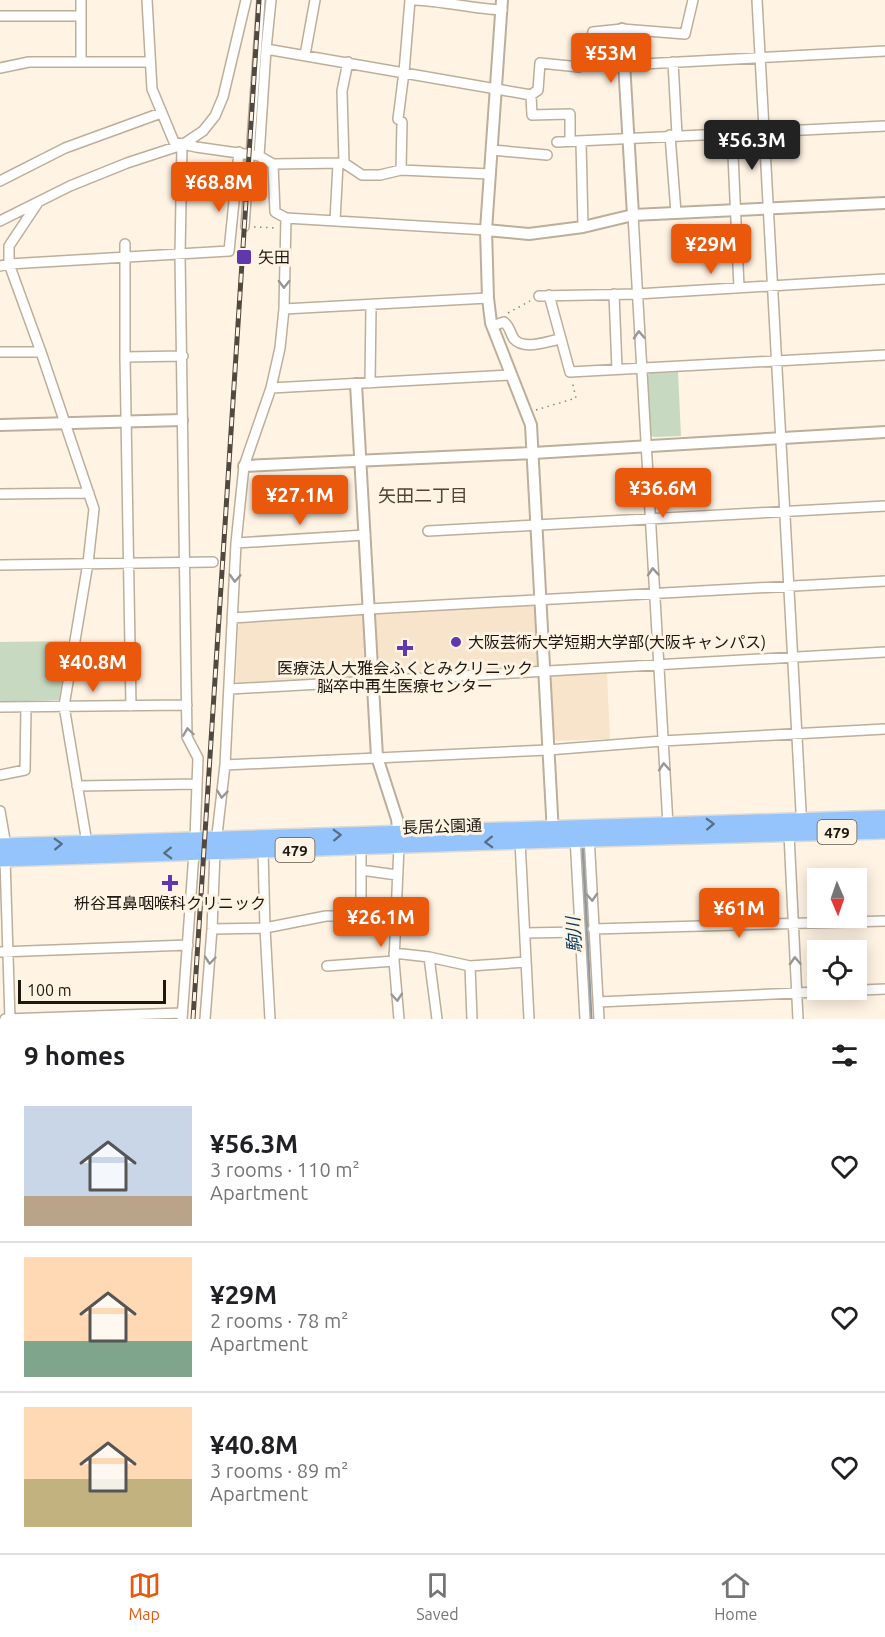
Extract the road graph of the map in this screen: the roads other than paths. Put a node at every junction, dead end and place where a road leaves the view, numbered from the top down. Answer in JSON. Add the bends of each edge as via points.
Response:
{"nodes":[{"id":1,"x":81,"y":0,"type":"edge"},
{"id":2,"x":147,"y":0,"type":"edge"},
{"id":3,"x":246,"y":0,"type":"edge"},
{"id":4,"x":261,"y":0,"type":"edge"},
{"id":5,"x":270,"y":0,"type":"edge"},
{"id":6,"x":315,"y":0,"type":"edge"},
{"id":7,"x":412,"y":0,"type":"edge"},
{"id":8,"x":693,"y":0,"type":"edge"},
{"id":9,"x":757,"y":0,"type":"edge"},
{"id":10,"x":502,"y":5,"type":"edge"},
{"id":11,"x":0,"y":16,"type":"edge"},
{"id":12,"x":81,"y":16,"type":"junction"},
{"id":13,"x":622,"y":29,"type":"junction"},
{"id":14,"x":266,"y":49,"type":"junction"},
{"id":15,"x":885,"y":51,"type":"edge"},
{"id":16,"x":305,"y":55,"type":"junction"},
{"id":17,"x":760,"y":58,"type":"junction"},
{"id":18,"x":81,"y":62,"type":"junction"},
{"id":19,"x":150,"y":62,"type":"junction"},
{"id":20,"x":348,"y":62,"type":"junction"},
{"id":21,"x":673,"y":62,"type":"junction"},
{"id":22,"x":624,"y":65,"type":"junction"},
{"id":23,"x":0,"y":68,"type":"edge"},
{"id":24,"x":404,"y":72,"type":"junction"},
{"id":25,"x":497,"y":90,"type":"junction"},
{"id":26,"x":531,"y":94,"type":"junction"},
{"id":27,"x":161,"y":113,"type":"junction"},
{"id":28,"x":885,"y":126,"type":"edge"},
{"id":29,"x":764,"y":132,"type":"junction"},
{"id":30,"x":732,"y":133,"type":"junction"},
{"id":31,"x":674,"y":135,"type":"junction"},
{"id":32,"x":628,"y":138,"type":"junction"},
{"id":33,"x":576,"y":141,"type":"junction"},
{"id":34,"x":557,"y":142,"type":"dead end"},
{"id":35,"x":182,"y":145,"type":"junction"},
{"id":36,"x":492,"y":150,"type":"junction"},
{"id":37,"x":239,"y":152,"type":"junction"},
{"id":38,"x":255,"y":155,"type":"junction"},
{"id":39,"x":547,"y":155,"type":"dead end"},
{"id":40,"x":273,"y":164,"type":"junction"},
{"id":41,"x":341,"y":164,"type":"junction"},
{"id":42,"x":401,"y":170,"type":"junction"},
{"id":43,"x":490,"y":174,"type":"junction"},
{"id":44,"x":0,"y":181,"type":"edge"},
{"id":45,"x":885,"y":203,"type":"edge"},
{"id":46,"x":37,"y":204,"type":"junction"},
{"id":47,"x":767,"y":208,"type":"junction"},
{"id":48,"x":735,"y":210,"type":"junction"},
{"id":49,"x":676,"y":213,"type":"junction"},
{"id":50,"x":633,"y":215,"type":"junction"},
{"id":51,"x":0,"y":221,"type":"edge"},
{"id":52,"x":335,"y":221,"type":"junction"},
{"id":53,"x":286,"y":223,"type":"junction"},
{"id":54,"x":245,"y":227,"type":"road end"},
{"id":55,"x":584,"y":227,"type":"junction"},
{"id":56,"x":486,"y":230,"type":"junction"},
{"id":57,"x":125,"y":244,"type":"dead end"},
{"id":58,"x":180,"y":255,"type":"junction"},
{"id":59,"x":126,"y":258,"type":"junction"},
{"id":60,"x":4,"y":265,"type":"edge"},
{"id":61,"x":885,"y":279,"type":"edge"},
{"id":62,"x":771,"y":285,"type":"junction"},
{"id":63,"x":739,"y":287,"type":"junction"},
{"id":64,"x":614,"y":294,"type":"junction"},
{"id":65,"x":637,"y":294,"type":"junction"},
{"id":66,"x":539,"y":296,"type":"road end"},
{"id":67,"x":549,"y":296,"type":"junction"},
{"id":68,"x":488,"y":298,"type":"junction"},
{"id":69,"x":371,"y":306,"type":"junction"},
{"id":70,"x":284,"y":309,"type":"junction"},
{"id":71,"x":492,"y":324,"type":"junction"},
{"id":72,"x":561,"y":339,"type":"junction"},
{"id":73,"x":0,"y":352,"type":"edge"},
{"id":74,"x":41,"y":352,"type":"junction"},
{"id":75,"x":885,"y":355,"type":"edge"},
{"id":76,"x":182,"y":356,"type":"junction"},
{"id":77,"x":125,"y":357,"type":"junction"},
{"id":78,"x":776,"y":362,"type":"junction"},
{"id":79,"x":641,"y":368,"type":"junction"},
{"id":80,"x":617,"y":369,"type":"junction"},
{"id":81,"x":511,"y":375,"type":"junction"},
{"id":82,"x":370,"y":383,"type":"junction"},
{"id":83,"x":356,"y":384,"type":"junction"},
{"id":84,"x":271,"y":388,"type":"junction"},
{"id":85,"x":182,"y":420,"type":"junction"},
{"id":86,"x":126,"y":422,"type":"junction"},
{"id":87,"x":65,"y":424,"type":"junction"},
{"id":88,"x":0,"y":425,"type":"edge"},
{"id":89,"x":885,"y":432,"type":"edge"},
{"id":90,"x":780,"y":438,"type":"junction"},
{"id":91,"x":646,"y":446,"type":"junction"},
{"id":92,"x":533,"y":453,"type":"junction"},
{"id":93,"x":361,"y":461,"type":"junction"},
{"id":94,"x":244,"y":466,"type":"junction"},
{"id":95,"x":89,"y":493,"type":"junction"},
{"id":96,"x":0,"y":494,"type":"edge"},
{"id":97,"x":885,"y":506,"type":"edge"},
{"id":98,"x":784,"y":512,"type":"junction"},
{"id":99,"x":649,"y":519,"type":"junction"},
{"id":100,"x":537,"y":525,"type":"junction"},
{"id":101,"x":428,"y":531,"type":"dead end"},
{"id":102,"x":365,"y":535,"type":"junction"},
{"id":103,"x":236,"y":543,"type":"junction"},
{"id":104,"x":185,"y":562,"type":"junction"},
{"id":105,"x":213,"y":562,"type":"dead end"},
{"id":106,"x":88,"y":563,"type":"junction"},
{"id":107,"x":129,"y":563,"type":"junction"},
{"id":108,"x":0,"y":565,"type":"edge"},
{"id":109,"x":885,"y":581,"type":"edge"},
{"id":110,"x":788,"y":587,"type":"junction"},
{"id":111,"x":655,"y":594,"type":"junction"},
{"id":112,"x":541,"y":599,"type":"junction"},
{"id":113,"x":369,"y":609,"type":"junction"},
{"id":114,"x":232,"y":618,"type":"junction"},
{"id":115,"x":885,"y":652,"type":"edge"},
{"id":116,"x":792,"y":657,"type":"junction"},
{"id":117,"x":659,"y":666,"type":"junction"},
{"id":118,"x":545,"y":672,"type":"junction"},
{"id":119,"x":373,"y":681,"type":"junction"},
{"id":120,"x":230,"y":689,"type":"junction"},
{"id":121,"x":187,"y":705,"type":"junction"},
{"id":122,"x":64,"y":706,"type":"junction"},
{"id":123,"x":131,"y":706,"type":"junction"},
{"id":124,"x":0,"y":707,"type":"edge"},
{"id":125,"x":26,"y":707,"type":"junction"},
{"id":126,"x":885,"y":729,"type":"edge"},
{"id":127,"x":797,"y":733,"type":"junction"},
{"id":128,"x":662,"y":741,"type":"junction"},
{"id":129,"x":548,"y":750,"type":"junction"},
{"id":130,"x":377,"y":757,"type":"junction"},
{"id":131,"x":225,"y":765,"type":"junction"},
{"id":132,"x":0,"y":775,"type":"edge"},
{"id":133,"x":197,"y":783,"type":"junction"},
{"id":134,"x":77,"y":786,"type":"junction"},
{"id":135,"x":0,"y":811,"type":"edge"},
{"id":136,"x":885,"y":818,"type":"edge"},
{"id":137,"x":801,"y":821,"type":"junction"},
{"id":138,"x":668,"y":825,"type":"junction"},
{"id":139,"x":885,"y":831,"type":"edge"},
{"id":140,"x":582,"y":833,"type":"junction"},
{"id":141,"x":553,"y":834,"type":"junction"},
{"id":142,"x":789,"y":834,"type":"junction"},
{"id":143,"x":399,"y":839,"type":"junction"},
{"id":144,"x":520,"y":841,"type":"junction"},
{"id":145,"x":87,"y":843,"type":"junction"},
{"id":146,"x":217,"y":845,"type":"junction"},
{"id":147,"x":194,"y":846,"type":"junction"},
{"id":148,"x":361,"y":847,"type":"junction"},
{"id":149,"x":263,"y":851,"type":"junction"},
{"id":150,"x":3,"y":853,"type":"edge"},
{"id":151,"x":361,"y":870,"type":"junction"},
{"id":152,"x":398,"y":875,"type":"junction"},
{"id":153,"x":361,"y":915,"type":"junction"},
{"id":154,"x":395,"y":920,"type":"junction"},
{"id":155,"x":885,"y":921,"type":"edge"},
{"id":156,"x":793,"y":924,"type":"junction"},
{"id":157,"x":265,"y":928,"type":"junction"},
{"id":158,"x":212,"y":929,"type":"junction"},
{"id":159,"x":593,"y":930,"type":"junction"},
{"id":160,"x":580,"y":932,"type":"junction"},
{"id":161,"x":525,"y":933,"type":"junction"},
{"id":162,"x":188,"y":945,"type":"junction"},
{"id":163,"x":4,"y":952,"type":"edge"},
{"id":164,"x":394,"y":957,"type":"junction"},
{"id":165,"x":429,"y":957,"type":"junction"},
{"id":166,"x":526,"y":962,"type":"junction"},
{"id":167,"x":327,"y":966,"type":"dead end"},
{"id":168,"x":470,"y":966,"type":"junction"},
{"id":169,"x":885,"y":989,"type":"edge"},
{"id":170,"x":796,"y":993,"type":"junction"},
{"id":171,"x":598,"y":1002,"type":"junction"},
{"id":172,"x":182,"y":1016,"type":"edge"},
{"id":173,"x":5,"y":1019,"type":"edge"},
{"id":174,"x":10,"y":1019,"type":"edge"},
{"id":175,"x":205,"y":1019,"type":"edge"},
{"id":176,"x":270,"y":1019,"type":"edge"},
{"id":177,"x":399,"y":1019,"type":"edge"},
{"id":178,"x":437,"y":1019,"type":"edge"},
{"id":179,"x":472,"y":1019,"type":"edge"},
{"id":180,"x":529,"y":1019,"type":"edge"},
{"id":181,"x":585,"y":1019,"type":"edge"},
{"id":182,"x":598,"y":1019,"type":"edge"},
{"id":183,"x":798,"y":1019,"type":"edge"}],
"edges":[{"from":1,"to":12,"type":"street"},
{"from":2,"to":19,"type":"street"},
{"from":3,"to":35,"type":"street","via":[[215,116],[203,131]]},
{"from":4,"to":38,"type":"street"},
{"from":5,"to":14,"type":"street"},
{"from":6,"to":16,"type":"street"},
{"from":7,"to":10,"type":"street","via":[[470,8]]},
{"from":7,"to":24,"type":"street"},
{"from":8,"to":13,"type":"street","via":[[685,34]]},
{"from":9,"to":17,"type":"street"},
{"from":10,"to":25,"type":"street"},
{"from":11,"to":12,"type":"street"},
{"from":12,"to":18,"type":"street"},
{"from":13,"to":22,"type":"street"},
{"from":13,"to":26,"type":"street","via":[[593,32],[587,57],[579,67],[540,63],[538,90]]},
{"from":14,"to":16,"type":"street"},
{"from":14,"to":38,"type":"street"},
{"from":15,"to":17,"type":"street"},
{"from":16,"to":20,"type":"street"},
{"from":17,"to":21,"type":"street"},
{"from":17,"to":29,"type":"street"},
{"from":18,"to":19,"type":"street"},
{"from":18,"to":23,"type":"street","via":[[29,62]]},
{"from":19,"to":27,"type":"street","via":[[152,89]]},
{"from":20,"to":24,"type":"street"},
{"from":20,"to":41,"type":"street","via":[[342,91]]},
{"from":21,"to":22,"type":"street"},
{"from":21,"to":31,"type":"street"},
{"from":22,"to":32,"type":"street"},
{"from":24,"to":25,"type":"street"},
{"from":24,"to":42,"type":"street","via":[[398,119],[402,122]]},
{"from":25,"to":26,"type":"street"},
{"from":25,"to":36,"type":"street"},
{"from":26,"to":33,"type":"street","via":[[532,115],[570,114]]},
{"from":27,"to":35,"type":"street","via":[[174,142]]},
{"from":27,"to":44,"type":"street","via":[[65,148]]},
{"from":28,"to":29,"type":"street"},
{"from":29,"to":30,"type":"street"},
{"from":29,"to":47,"type":"street"},
{"from":30,"to":31,"type":"street"},
{"from":30,"to":48,"type":"street"},
{"from":31,"to":32,"type":"street"},
{"from":31,"to":49,"type":"street"},
{"from":32,"to":33,"type":"street"},
{"from":32,"to":50,"type":"street"},
{"from":33,"to":34,"type":"street"},
{"from":33,"to":55,"type":"street"},
{"from":35,"to":37,"type":"street"},
{"from":35,"to":46,"type":"street","via":[[80,182]]},
{"from":35,"to":58,"type":"street"},
{"from":36,"to":39,"type":"street"},
{"from":36,"to":43,"type":"street"},
{"from":37,"to":38,"type":"street"},
{"from":37,"to":58,"type":"street","via":[[228,251]]},
{"from":38,"to":40,"type":"street"},
{"from":38,"to":54,"type":"street"},
{"from":40,"to":41,"type":"street"},
{"from":40,"to":53,"type":"street","via":[[275,212]]},
{"from":41,"to":42,"type":"street","via":[[362,175]]},
{"from":41,"to":52,"type":"street"},
{"from":42,"to":43,"type":"street"},
{"from":43,"to":56,"type":"street"},
{"from":45,"to":47,"type":"street"},
{"from":46,"to":51,"type":"street"},
{"from":46,"to":60,"type":"street","via":[[9,246]]},
{"from":47,"to":48,"type":"street"},
{"from":47,"to":62,"type":"street"},
{"from":48,"to":49,"type":"street"},
{"from":48,"to":63,"type":"street"},
{"from":49,"to":50,"type":"street"},
{"from":50,"to":55,"type":"street"},
{"from":50,"to":65,"type":"street"},
{"from":52,"to":53,"type":"street"},
{"from":52,"to":56,"type":"street"},
{"from":53,"to":70,"type":"street","one_way":true},
{"from":55,"to":56,"type":"street","via":[[529,234]]},
{"from":56,"to":68,"type":"street"},
{"from":57,"to":59,"type":"street"},
{"from":58,"to":59,"type":"street"},
{"from":58,"to":76,"type":"street"},
{"from":59,"to":60,"type":"street"},
{"from":59,"to":77,"type":"street"},
{"from":60,"to":74,"type":"street"},
{"from":61,"to":62,"type":"street"},
{"from":62,"to":63,"type":"street"},
{"from":62,"to":78,"type":"street"},
{"from":63,"to":65,"type":"street"},
{"from":64,"to":65,"type":"street"},
{"from":64,"to":67,"type":"street"},
{"from":64,"to":80,"type":"street"},
{"from":79,"to":65,"type":"street","one_way":true},
{"from":66,"to":67,"type":"street"},
{"from":67,"to":72,"type":"street"},
{"from":68,"to":69,"type":"street"},
{"from":68,"to":71,"type":"street"},
{"from":69,"to":70,"type":"street"},
{"from":69,"to":82,"type":"street"},
{"from":70,"to":84,"type":"street"},
{"from":71,"to":72,"type":"street","via":[[504,322],[522,344]]},
{"from":71,"to":81,"type":"street"},
{"from":72,"to":80,"type":"street","via":[[570,372]]},
{"from":73,"to":74,"type":"street"},
{"from":74,"to":87,"type":"street"},
{"from":75,"to":78,"type":"street"},
{"from":76,"to":77,"type":"street"},
{"from":76,"to":85,"type":"street"},
{"from":77,"to":86,"type":"street"},
{"from":78,"to":79,"type":"street"},
{"from":78,"to":90,"type":"street"},
{"from":79,"to":80,"type":"street"},
{"from":79,"to":91,"type":"street"},
{"from":81,"to":82,"type":"street"},
{"from":81,"to":92,"type":"street","via":[[531,425]]},
{"from":82,"to":83,"type":"street"},
{"from":83,"to":84,"type":"street"},
{"from":83,"to":93,"type":"street"},
{"from":84,"to":94,"type":"street"},
{"from":85,"to":86,"type":"street"},
{"from":85,"to":104,"type":"street"},
{"from":86,"to":87,"type":"street"},
{"from":86,"to":107,"type":"street"},
{"from":87,"to":88,"type":"street"},
{"from":87,"to":95,"type":"street"},
{"from":89,"to":90,"type":"street"},
{"from":90,"to":91,"type":"street"},
{"from":90,"to":98,"type":"street"},
{"from":91,"to":92,"type":"street"},
{"from":91,"to":99,"type":"street"},
{"from":92,"to":93,"type":"street"},
{"from":92,"to":100,"type":"street"},
{"from":93,"to":94,"type":"street"},
{"from":93,"to":102,"type":"street"},
{"from":94,"to":103,"type":"street"},
{"from":95,"to":96,"type":"street"},
{"from":95,"to":106,"type":"street","via":[[94,510]]},
{"from":97,"to":98,"type":"street"},
{"from":98,"to":99,"type":"street"},
{"from":98,"to":110,"type":"street"},
{"from":99,"to":100,"type":"street"},
{"from":111,"to":99,"type":"street","one_way":true},
{"from":100,"to":101,"type":"street"},
{"from":100,"to":112,"type":"street"},
{"from":102,"to":103,"type":"street"},
{"from":102,"to":113,"type":"street"},
{"from":103,"to":114,"type":"street","one_way":true},
{"from":104,"to":105,"type":"street"},
{"from":104,"to":107,"type":"street"},
{"from":104,"to":121,"type":"street"},
{"from":106,"to":107,"type":"street"},
{"from":106,"to":108,"type":"street"},
{"from":106,"to":122,"type":"street"},
{"from":107,"to":123,"type":"street"},
{"from":109,"to":110,"type":"street"},
{"from":110,"to":111,"type":"street"},
{"from":110,"to":116,"type":"street"},
{"from":111,"to":112,"type":"street"},
{"from":111,"to":117,"type":"street"},
{"from":112,"to":113,"type":"street"},
{"from":112,"to":118,"type":"street"},
{"from":113,"to":114,"type":"street"},
{"from":113,"to":119,"type":"street"},
{"from":114,"to":120,"type":"street"},
{"from":115,"to":116,"type":"street"},
{"from":116,"to":117,"type":"street"},
{"from":116,"to":127,"type":"street"},
{"from":117,"to":118,"type":"street"},
{"from":117,"to":128,"type":"street"},
{"from":118,"to":119,"type":"street"},
{"from":118,"to":129,"type":"street"},
{"from":119,"to":120,"type":"street"},
{"from":119,"to":130,"type":"street"},
{"from":120,"to":131,"type":"street"},
{"from":121,"to":123,"type":"street"},
{"from":133,"to":121,"type":"street","one_way":true,"via":[[198,758],[187,736]]},
{"from":122,"to":123,"type":"street"},
{"from":122,"to":125,"type":"street"},
{"from":122,"to":134,"type":"street"},
{"from":124,"to":125,"type":"street"},
{"from":125,"to":132,"type":"street","via":[[25,770]]},
{"from":126,"to":127,"type":"street"},
{"from":127,"to":128,"type":"street"},
{"from":127,"to":137,"type":"street"},
{"from":128,"to":129,"type":"street"},
{"from":138,"to":128,"type":"street","one_way":true},
{"from":129,"to":130,"type":"street"},
{"from":129,"to":141,"type":"street"},
{"from":130,"to":131,"type":"street"},
{"from":130,"to":143,"type":"street","via":[[397,819]]},
{"from":131,"to":146,"type":"street","one_way":true},
{"from":133,"to":134,"type":"street"},
{"from":133,"to":147,"type":"street"},
{"from":134,"to":145,"type":"street"},
{"from":135,"to":150,"type":"street"},
{"from":136,"to":137,"type":"highway","name":"長居公園通","number":"479"},
{"from":138,"to":137,"type":"highway","name":"長居公園通","number":"479","one_way":true},
{"from":137,"to":142,"type":"street"},
{"from":138,"to":140,"type":"highway","name":"長居公園通","number":"479"},
{"from":139,"to":142,"type":"highway","name":"長居公園通","number":"479"},
{"from":140,"to":141,"type":"highway","name":"長居公園通","number":"479"},
{"from":140,"to":142,"type":"highway","name":"長居公園通","number":"479"},
{"from":140,"to":159,"type":"street","one_way":true},
{"from":140,"to":160,"type":"street"},
{"from":141,"to":143,"type":"highway","name":"長居公園通","number":"479"},
{"from":141,"to":144,"type":"highway","name":"長居公園通","number":"479"},
{"from":142,"to":156,"type":"street"},
{"from":144,"to":143,"type":"highway","name":"長居公園通","number":"479","one_way":true},
{"from":146,"to":143,"type":"highway","name":"長居公園通","number":"479","one_way":true},
{"from":143,"to":148,"type":"highway","name":"長居公園通","number":"479"},
{"from":143,"to":152,"type":"street"},
{"from":144,"to":161,"type":"street"},
{"from":145,"to":147,"type":"highway","name":"長居公園通","number":"479"},
{"from":150,"to":145,"type":"highway","name":"長居公園通","number":"479","one_way":true},
{"from":146,"to":147,"type":"highway","name":"長居公園通","number":"479"},
{"from":146,"to":149,"type":"highway","name":"長居公園通","number":"479"},
{"from":146,"to":158,"type":"street"},
{"from":147,"to":150,"type":"highway","name":"長居公園通","number":"479","one_way":true},
{"from":147,"to":162,"type":"street"},
{"from":148,"to":149,"type":"highway","name":"長居公園通","number":"479"},
{"from":148,"to":151,"type":"street"},
{"from":149,"to":157,"type":"street"},
{"from":150,"to":163,"type":"street"},
{"from":151,"to":152,"type":"street"},
{"from":151,"to":153,"type":"street"},
{"from":152,"to":154,"type":"street"},
{"from":153,"to":154,"type":"street"},
{"from":153,"to":157,"type":"street","via":[[326,916]]},
{"from":154,"to":164,"type":"street"},
{"from":155,"to":156,"type":"street"},
{"from":156,"to":159,"type":"street"},
{"from":170,"to":156,"type":"street","one_way":true},
{"from":157,"to":158,"type":"street"},
{"from":157,"to":176,"type":"street"},
{"from":158,"to":175,"type":"street","one_way":true},
{"from":159,"to":171,"type":"street"},
{"from":160,"to":161,"type":"street"},
{"from":160,"to":181,"type":"street"},
{"from":161,"to":166,"type":"street"},
{"from":162,"to":163,"type":"street"},
{"from":162,"to":172,"type":"street"},
{"from":163,"to":174,"type":"street"},
{"from":164,"to":165,"type":"street"},
{"from":164,"to":167,"type":"street"},
{"from":164,"to":177,"type":"street","one_way":true},
{"from":165,"to":168,"type":"street"},
{"from":165,"to":178,"type":"street"},
{"from":166,"to":168,"type":"street"},
{"from":166,"to":180,"type":"street"},
{"from":168,"to":179,"type":"street"},
{"from":169,"to":170,"type":"street"},
{"from":170,"to":171,"type":"street"},
{"from":170,"to":183,"type":"street"},
{"from":171,"to":182,"type":"street"},
{"from":172,"to":174,"type":"street"},
{"from":173,"to":174,"type":"street"}]}
